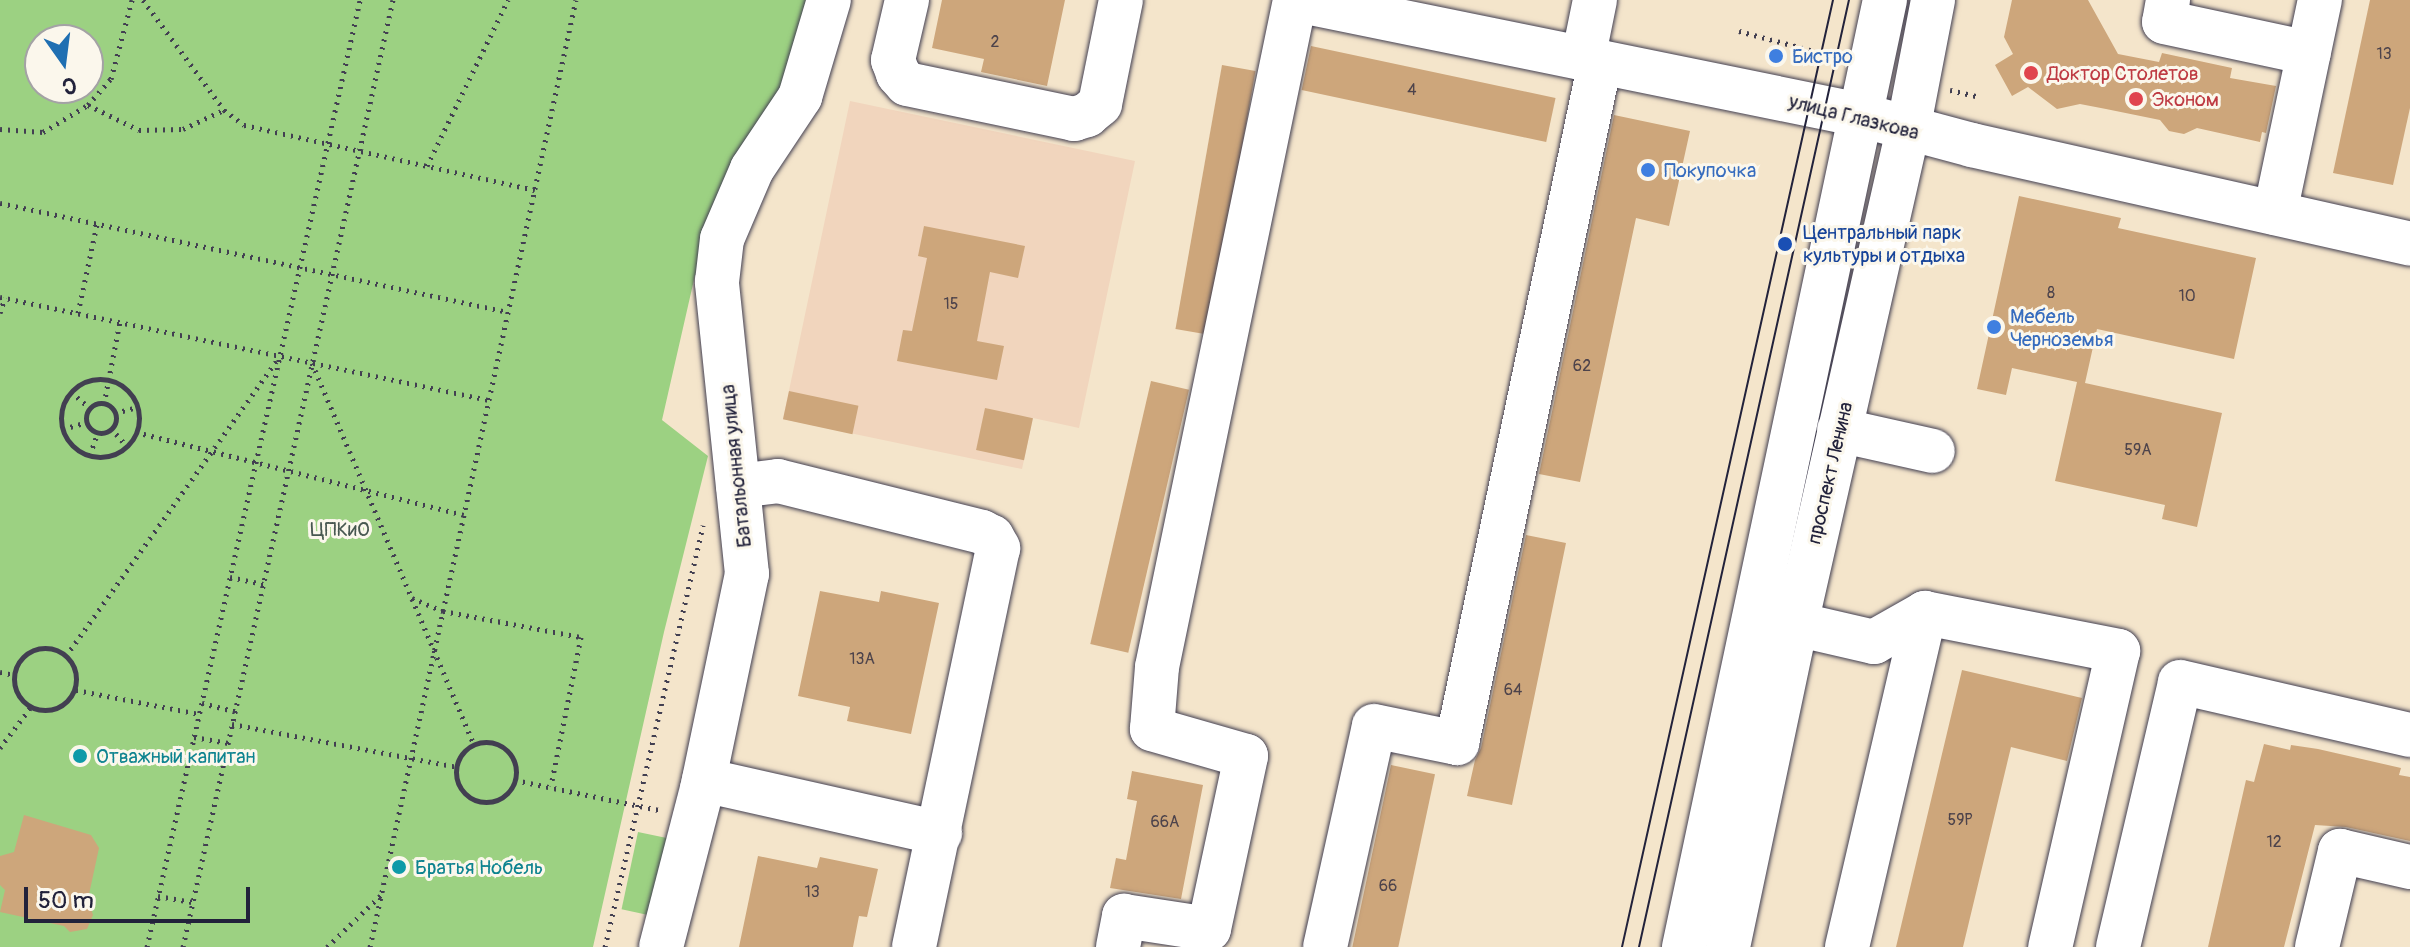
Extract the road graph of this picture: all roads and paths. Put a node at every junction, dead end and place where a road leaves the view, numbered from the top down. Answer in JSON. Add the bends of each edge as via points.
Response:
{"nodes":[{"id":1,"x":132,"y":0,"type":"edge"},
{"id":2,"x":143,"y":0,"type":"edge"},
{"id":3,"x":360,"y":0,"type":"edge"},
{"id":4,"x":393,"y":0,"type":"edge"},
{"id":5,"x":508,"y":0,"type":"edge"},
{"id":6,"x":576,"y":0,"type":"edge"},
{"id":7,"x":829,"y":0,"type":"edge"},
{"id":8,"x":907,"y":0,"type":"edge"},
{"id":9,"x":1121,"y":0,"type":"edge"},
{"id":10,"x":1295,"y":0,"type":"edge"},
{"id":11,"x":1595,"y":0,"type":"edge"},
{"id":12,"x":1885,"y":0,"type":"edge"},
{"id":13,"x":1933,"y":0,"type":"edge"},
{"id":14,"x":2168,"y":0,"type":"edge"},
{"id":15,"x":2320,"y":0,"type":"edge"},
{"id":16,"x":2309,"y":53,"type":"junction"},
{"id":17,"x":1592,"y":60,"type":"junction"},
{"id":18,"x":88,"y":105,"type":"junction"},
{"id":19,"x":224,"y":110,"type":"junction"},
{"id":20,"x":1860,"y":115,"type":"junction"},
{"id":21,"x":0,"y":129,"type":"edge"},
{"id":22,"x":1908,"y":130,"type":"junction"},
{"id":23,"x":328,"y":143,"type":"junction"},
{"id":24,"x":359,"y":150,"type":"junction"},
{"id":25,"x":427,"y":166,"type":"junction"},
{"id":26,"x":535,"y":190,"type":"junction"},
{"id":27,"x":0,"y":203,"type":"edge"},
{"id":28,"x":2275,"y":213,"type":"junction"},
{"id":29,"x":97,"y":224,"type":"junction"},
{"id":30,"x":2410,"y":244,"type":"edge"},
{"id":31,"x":300,"y":268,"type":"junction"},
{"id":32,"x":332,"y":275,"type":"junction"},
{"id":33,"x":2,"y":298,"type":"edge"},
{"id":34,"x":508,"y":312,"type":"junction"},
{"id":35,"x":0,"y":313,"type":"edge"},
{"id":36,"x":78,"y":313,"type":"junction"},
{"id":37,"x":120,"y":322,"type":"junction"},
{"id":38,"x":280,"y":356,"type":"junction"},
{"id":39,"x":312,"y":363,"type":"junction"},
{"id":40,"x":109,"y":380,"type":"junction"},
{"id":41,"x":71,"y":392,"type":"junction"},
{"id":42,"x":489,"y":400,"type":"junction"},
{"id":43,"x":104,"y":404,"type":"junction"},
{"id":44,"x":137,"y":407,"type":"junction"},
{"id":45,"x":90,"y":408,"type":"junction"},
{"id":46,"x":114,"y":413,"type":"junction"},
{"id":47,"x":87,"y":422,"type":"junction"},
{"id":48,"x":111,"y":428,"type":"junction"},
{"id":49,"x":63,"y":429,"type":"junction"},
{"id":50,"x":1839,"y":430,"type":"junction"},
{"id":51,"x":98,"y":432,"type":"junction"},
{"id":52,"x":136,"y":432,"type":"junction"},
{"id":53,"x":127,"y":445,"type":"junction"},
{"id":54,"x":211,"y":451,"type":"junction"},
{"id":55,"x":1933,"y":451,"type":"dead end"},
{"id":56,"x":90,"y":455,"type":"junction"},
{"id":57,"x":256,"y":462,"type":"junction"},
{"id":58,"x":289,"y":470,"type":"junction"},
{"id":59,"x":738,"y":486,"type":"junction"},
{"id":60,"x":365,"y":490,"type":"junction"},
{"id":61,"x":464,"y":515,"type":"junction"},
{"id":62,"x":706,"y":515,"type":"dead end"},
{"id":63,"x":230,"y":577,"type":"junction"},
{"id":64,"x":263,"y":584,"type":"junction"},
{"id":65,"x":411,"y":598,"type":"junction"},
{"id":66,"x":443,"y":611,"type":"junction"},
{"id":67,"x":1925,"y":613,"type":"junction"},
{"id":68,"x":1796,"y":624,"type":"junction"},
{"id":69,"x":66,"y":656,"type":"junction"},
{"id":70,"x":436,"y":656,"type":"junction"},
{"id":71,"x":0,"y":672,"type":"edge"},
{"id":72,"x":14,"y":675,"type":"junction"},
{"id":73,"x":76,"y":690,"type":"junction"},
{"id":74,"x":202,"y":703,"type":"junction"},
{"id":75,"x":31,"y":707,"type":"junction"},
{"id":76,"x":235,"y":711,"type":"junction"},
{"id":77,"x":199,"y":714,"type":"junction"},
{"id":78,"x":232,"y":724,"type":"junction"},
{"id":79,"x":2410,"y":735,"type":"edge"},
{"id":80,"x":194,"y":737,"type":"junction"},
{"id":81,"x":228,"y":743,"type":"junction"},
{"id":82,"x":474,"y":745,"type":"junction"},
{"id":83,"x":0,"y":748,"type":"edge"},
{"id":84,"x":411,"y":757,"type":"junction"},
{"id":85,"x":457,"y":767,"type":"junction"},
{"id":86,"x":515,"y":780,"type":"junction"},
{"id":87,"x":551,"y":786,"type":"junction"},
{"id":88,"x":699,"y":799,"type":"junction"},
{"id":89,"x":637,"y":805,"type":"junction"},
{"id":90,"x":940,"y":833,"type":"junction"},
{"id":91,"x":2410,"y":867,"type":"edge"},
{"id":92,"x":381,"y":894,"type":"junction"},
{"id":93,"x":158,"y":896,"type":"junction"},
{"id":94,"x":193,"y":902,"type":"junction"},
{"id":95,"x":147,"y":947,"type":"edge"},
{"id":96,"x":183,"y":947,"type":"edge"},
{"id":97,"x":327,"y":947,"type":"edge"},
{"id":98,"x":370,"y":947,"type":"edge"},
{"id":99,"x":605,"y":947,"type":"edge"},
{"id":100,"x":661,"y":947,"type":"edge"},
{"id":101,"x":914,"y":947,"type":"edge"},
{"id":102,"x":1118,"y":947,"type":"edge"},
{"id":103,"x":1325,"y":947,"type":"edge"},
{"id":104,"x":1684,"y":947,"type":"edge"},
{"id":105,"x":1728,"y":947,"type":"edge"},
{"id":106,"x":1847,"y":947,"type":"edge"},
{"id":107,"x":2050,"y":947,"type":"edge"},
{"id":108,"x":2118,"y":947,"type":"edge"},
{"id":109,"x":2317,"y":947,"type":"edge"}],
"edges":[{"from":1,"to":18,"type":"path","via":[[111,79]]},
{"from":2,"to":19,"type":"path"},
{"from":3,"to":23,"type":"path"},
{"from":4,"to":24,"type":"path"},
{"from":5,"to":25,"type":"path"},
{"from":6,"to":26,"type":"path"},
{"from":7,"to":59,"type":"street","name":"Батальонная улица","via":[[800,97],[752,169],[722,239],[717,282]]},
{"from":8,"to":9,"type":"street","via":[[893,60],[907,84],[1074,119],[1100,104]]},
{"from":10,"to":17,"type":"street","name":"улица Глазкова"},
{"from":10,"to":102,"type":"street","via":[[1157,667],[1152,729],[1246,756],[1209,929],[1124,916]]},
{"from":11,"to":17,"type":"street"},
{"from":12,"to":20,"type":"street"},
{"from":13,"to":22,"type":"street","name":"проспект Ленина"},
{"from":14,"to":16,"type":"street","via":[[2164,22]]},
{"from":15,"to":16,"type":"street"},
{"from":16,"to":28,"type":"street"},
{"from":17,"to":20,"type":"street","name":"улица Глазкова"},
{"from":17,"to":103,"type":"street","via":[[1457,743],[1374,726]]},
{"from":18,"to":19,"type":"path","via":[[139,130],[183,129]]},
{"from":18,"to":21,"type":"path","via":[[43,132]]},
{"from":19,"to":23,"type":"path","via":[[244,125]]},
{"from":20,"to":22,"type":"street","name":"улица Глазкова"},
{"from":20,"to":104,"type":"street"},
{"from":22,"to":28,"type":"street","name":"улица Глазкова"},
{"from":22,"to":50,"type":"street","name":"проспект Ленина"},
{"from":23,"to":24,"type":"path"},
{"from":23,"to":31,"type":"path"},
{"from":24,"to":25,"type":"path"},
{"from":24,"to":32,"type":"path"},
{"from":25,"to":26,"type":"path"},
{"from":26,"to":34,"type":"path"},
{"from":27,"to":29,"type":"path"},
{"from":28,"to":30,"type":"street","name":"улица Глазкова"},
{"from":29,"to":31,"type":"path"},
{"from":29,"to":36,"type":"path"},
{"from":31,"to":32,"type":"path"},
{"from":31,"to":38,"type":"path"},
{"from":32,"to":34,"type":"path"},
{"from":32,"to":39,"type":"path"},
{"from":33,"to":35,"type":"path"},
{"from":33,"to":36,"type":"path"},
{"from":34,"to":42,"type":"path"},
{"from":36,"to":37,"type":"path"},
{"from":37,"to":38,"type":"path"},
{"from":37,"to":40,"type":"path"},
{"from":38,"to":39,"type":"path"},
{"from":38,"to":54,"type":"path"},
{"from":38,"to":57,"type":"path"},
{"from":39,"to":42,"type":"path"},
{"from":39,"to":58,"type":"path"},
{"from":39,"to":60,"type":"path"},
{"from":40,"to":41,"type":"path","via":[[87,381]]},
{"from":40,"to":43,"type":"path"},
{"from":40,"to":44,"type":"path","via":[[123,386]]},
{"from":41,"to":45,"type":"path"},
{"from":41,"to":49,"type":"path","via":[[62,407]]},
{"from":42,"to":61,"type":"path"},
{"from":43,"to":45,"type":"path"},
{"from":43,"to":46,"type":"path"},
{"from":44,"to":46,"type":"path"},
{"from":44,"to":52,"type":"path"},
{"from":45,"to":47,"type":"path"},
{"from":46,"to":48,"type":"path"},
{"from":47,"to":49,"type":"path"},
{"from":47,"to":51,"type":"path"},
{"from":48,"to":51,"type":"path"},
{"from":48,"to":53,"type":"path"},
{"from":49,"to":56,"type":"path","via":[[70,443]]},
{"from":50,"to":55,"type":"street"},
{"from":50,"to":68,"type":"street","name":"проспект Ленина"},
{"from":51,"to":56,"type":"path"},
{"from":52,"to":53,"type":"path"},
{"from":52,"to":54,"type":"path"},
{"from":53,"to":56,"type":"path","via":[[106,456]]},
{"from":54,"to":57,"type":"path"},
{"from":54,"to":69,"type":"path"},
{"from":57,"to":58,"type":"path"},
{"from":57,"to":63,"type":"path"},
{"from":58,"to":60,"type":"path"},
{"from":58,"to":64,"type":"path"},
{"from":59,"to":88,"type":"street","name":"Батальонная улица","via":[[747,574]]},
{"from":59,"to":90,"type":"street","via":[[778,481],[992,537],[998,548],[996,562]]},
{"from":60,"to":61,"type":"path"},
{"from":60,"to":65,"type":"path"},
{"from":61,"to":66,"type":"path"},
{"from":62,"to":89,"type":"path"},
{"from":63,"to":64,"type":"path"},
{"from":63,"to":74,"type":"path"},
{"from":64,"to":76,"type":"path"},
{"from":65,"to":66,"type":"path"},
{"from":65,"to":70,"type":"path"},
{"from":66,"to":70,"type":"path"},
{"from":66,"to":87,"type":"path","via":[[581,637]]},
{"from":67,"to":68,"type":"street","via":[[1874,642]]},
{"from":67,"to":106,"type":"street"},
{"from":67,"to":107,"type":"street","via":[[2118,651]]},
{"from":68,"to":105,"type":"street","name":"проспект Ленина"},
{"from":69,"to":72,"type":"path","via":[[53,648],[32,651]]},
{"from":69,"to":73,"type":"path","via":[[75,669]]},
{"from":70,"to":82,"type":"path"},
{"from":70,"to":84,"type":"path"},
{"from":71,"to":72,"type":"path"},
{"from":72,"to":75,"type":"path","via":[[18,695]]},
{"from":73,"to":75,"type":"path","via":[[53,710]]},
{"from":73,"to":77,"type":"path"},
{"from":74,"to":76,"type":"path"},
{"from":74,"to":77,"type":"path"},
{"from":75,"to":83,"type":"path"},
{"from":76,"to":78,"type":"path"},
{"from":77,"to":80,"type":"path"},
{"from":78,"to":81,"type":"path"},
{"from":78,"to":84,"type":"path"},
{"from":79,"to":108,"type":"street","via":[[2180,682]]},
{"from":80,"to":81,"type":"path"},
{"from":80,"to":93,"type":"path"},
{"from":81,"to":94,"type":"path"},
{"from":82,"to":85,"type":"path"},
{"from":82,"to":86,"type":"path","via":[[489,742],[507,750],[516,767]]},
{"from":84,"to":85,"type":"path"},
{"from":84,"to":92,"type":"path"},
{"from":85,"to":86,"type":"path","via":[[463,790],[479,801],[499,799]]},
{"from":86,"to":87,"type":"path"},
{"from":87,"to":89,"type":"path"},
{"from":88,"to":89,"type":"path"},
{"from":88,"to":90,"type":"street"},
{"from":88,"to":100,"type":"street","name":"Батальонная улица"},
{"from":89,"to":99,"type":"path"},
{"from":90,"to":101,"type":"street"},
{"from":91,"to":109,"type":"street","via":[[2340,851]]},
{"from":92,"to":97,"type":"path"},
{"from":92,"to":98,"type":"path"},
{"from":93,"to":94,"type":"path"},
{"from":93,"to":95,"type":"path"},
{"from":94,"to":96,"type":"path"}]}
